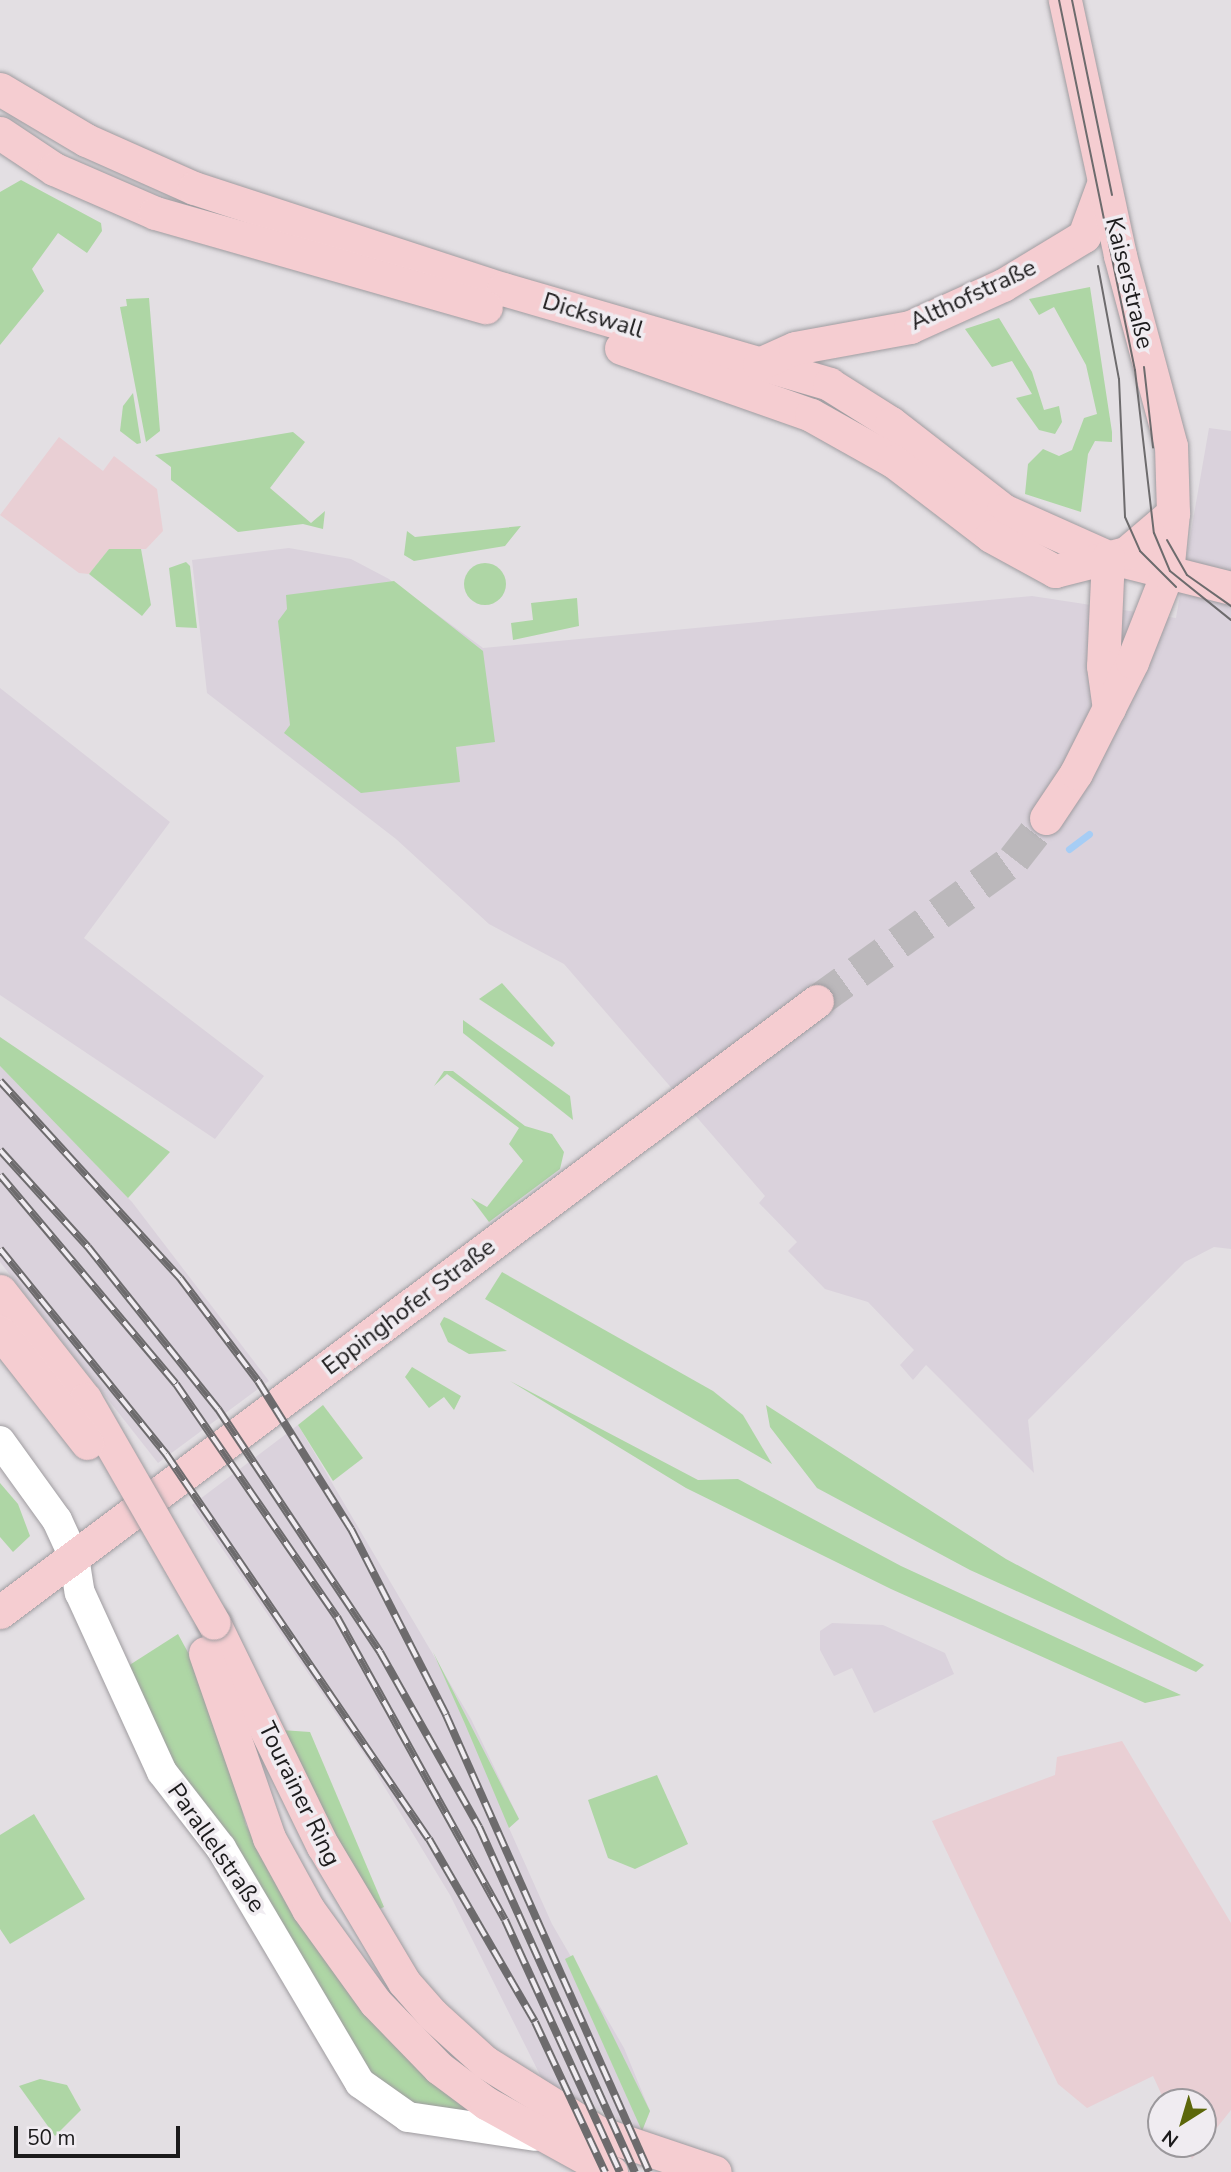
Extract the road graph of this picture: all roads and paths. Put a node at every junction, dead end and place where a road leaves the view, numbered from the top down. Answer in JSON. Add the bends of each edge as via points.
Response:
{"nodes":[{"id":1,"x":1065,"y":0,"type":"edge"},
{"id":2,"x":0,"y":89,"type":"edge"},
{"id":3,"x":0,"y":133,"type":"edge"},
{"id":4,"x":1104,"y":182,"type":"junction"},
{"id":5,"x":759,"y":364,"type":"junction"},
{"id":6,"x":1173,"y":513,"type":"junction"},
{"id":7,"x":1108,"y":557,"type":"junction"},
{"id":8,"x":1168,"y":568,"type":"junction"},
{"id":9,"x":1231,"y":588,"type":"edge"},
{"id":10,"x":1110,"y":709,"type":"junction"},
{"id":11,"x":1045,"y":818,"type":"tunnel mouth"},
{"id":12,"x":817,"y":1001,"type":"tunnel mouth"},
{"id":13,"x":0,"y":1291,"type":"edge"},
{"id":14,"x":0,"y":1332,"type":"edge"},
{"id":15,"x":0,"y":1441,"type":"edge"},
{"id":16,"x":74,"y":1557,"type":"junction"},
{"id":17,"x":0,"y":1612,"type":"edge"},
{"id":18,"x":204,"y":1628,"type":"junction"},
{"id":19,"x":536,"y":2136,"type":"junction"},
{"id":20,"x":611,"y":2172,"type":"edge"},
{"id":21,"x":715,"y":2172,"type":"edge"}],
"edges":[{"from":1,"to":4,"type":"main road","name":"Kaiserstraße"},
{"from":2,"to":5,"type":"main road","name":"Dickswall","via":[[86,140],[194,188],[503,289]]},
{"from":3,"to":7,"type":"main road","name":"Dickswall","via":[[54,169],[155,213],[452,296],[797,408],[893,461],[991,536],[1055,572],[1085,568]]},
{"from":4,"to":5,"type":"main road","name":"Althofstraße","via":[[1102,201],[1084,236],[1003,285],[910,327],[795,348]]},
{"from":4,"to":6,"type":"main road","name":"Kaiserstraße","via":[[1171,446]]},
{"from":5,"to":7,"type":"main road","name":"Dickswall","via":[[845,393],[1003,510]]},
{"from":6,"to":7,"type":"main road","via":[[1137,547]]},
{"from":6,"to":8,"type":"main road","name":"Kaiserstraße"},
{"from":7,"to":8,"type":"main road","name":"Dickswall"},
{"from":7,"to":10,"type":"main road","via":[[1103,666]]},
{"from":8,"to":9,"type":"main road","name":"Dickswall"},
{"from":8,"to":10,"type":"main road"},
{"from":10,"to":11,"type":"main road"},
{"from":12,"to":16,"type":"main road","name":"Eppinghofer Straße"},
{"from":13,"to":18,"type":"main road","name":"Tourainer Ring","bridge":true,"via":[[99,1421]]},
{"from":14,"to":18,"type":"main road","name":"Tourainer Ring","bridge":true,"via":[[97,1457]]},
{"from":15,"to":16,"type":"street","name":"Parallelstraße","via":[[57,1520]]},
{"from":16,"to":17,"type":"main road","name":"Eppinghofer Straße"},
{"from":16,"to":19,"type":"street","name":"Parallelstraße","via":[[80,1593],[162,1772],[272,1929],[316,2016],[360,2083],[408,2117]]},
{"from":18,"to":19,"type":"main road","name":"Tourainer Ring","via":[[269,1838],[328,1940],[375,2002],[439,2068]]},
{"from":18,"to":21,"type":"main road","name":"Tourainer Ring","via":[[323,1846],[404,1982],[432,2014],[485,2062],[586,2126]]},
{"from":19,"to":20,"type":"main road","name":"Tourainer Ring"}]}
